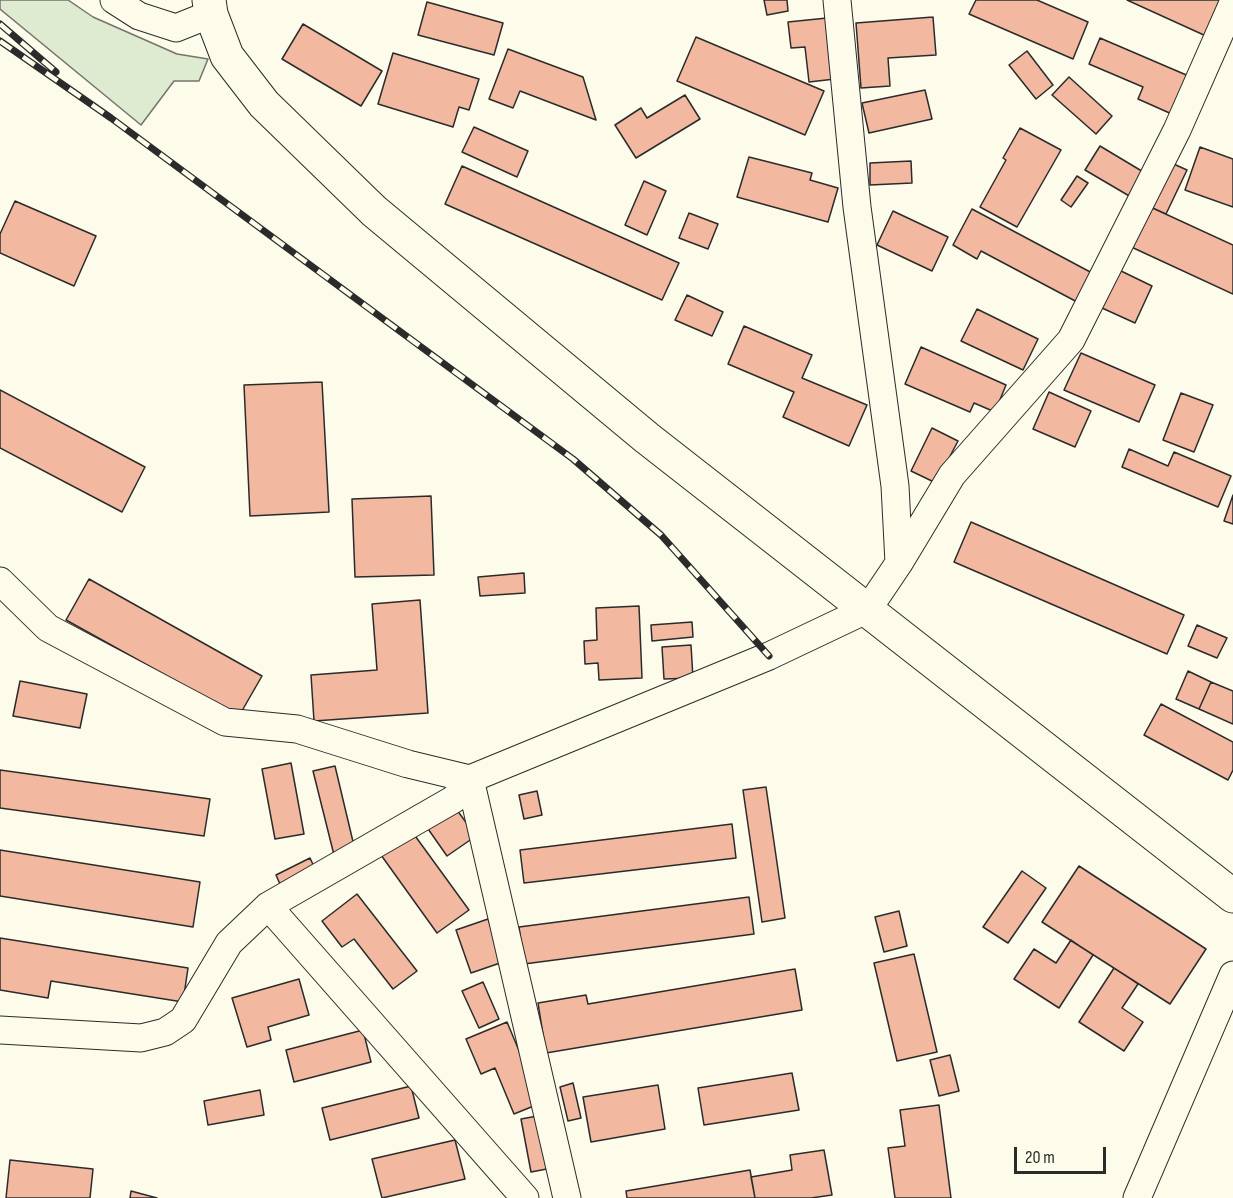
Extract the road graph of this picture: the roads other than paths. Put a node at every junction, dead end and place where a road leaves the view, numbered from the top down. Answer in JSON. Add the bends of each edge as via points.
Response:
{"nodes":[{"id":1,"x":114,"y":0,"type":"edge"},
{"id":2,"x":837,"y":0,"type":"edge"},
{"id":3,"x":1233,"y":3,"type":"edge"},
{"id":4,"x":210,"y":7,"type":"edge"},
{"id":5,"x":899,"y":563,"type":"junction"},
{"id":6,"x":0,"y":581,"type":"edge"},
{"id":7,"x":868,"y":609,"type":"junction"},
{"id":8,"x":470,"y":779,"type":"junction"},
{"id":9,"x":1233,"y":896,"type":"edge"},
{"id":10,"x":268,"y":906,"type":"junction"},
{"id":11,"x":1233,"y":975,"type":"edge"},
{"id":12,"x":0,"y":1030,"type":"edge"},
{"id":13,"x":525,"y":1198,"type":"edge"},
{"id":14,"x":567,"y":1198,"type":"edge"},
{"id":15,"x":1137,"y":1198,"type":"edge"}],
"edges":[{"from":1,"to":4,"type":"street","via":[[139,16],[176,28]]},
{"from":2,"to":5,"type":"street","via":[[857,207],[895,486]]},
{"from":3,"to":5,"type":"street","via":[[1177,130],[1071,340],[952,475]]},
{"from":4,"to":7,"type":"street","via":[[227,56],[264,104],[374,211],[647,438]]},
{"from":5,"to":7,"type":"street"},
{"from":6,"to":8,"type":"street","via":[[48,628],[225,722],[297,729],[408,765]]},
{"from":7,"to":8,"type":"street","via":[[769,656]]},
{"from":7,"to":9,"type":"street"},
{"from":8,"to":10,"type":"street","via":[[454,799]]},
{"from":8,"to":14,"type":"street"},
{"from":10,"to":12,"type":"street","via":[[229,944],[183,1020],[165,1032],[141,1038]]},
{"from":10,"to":13,"type":"street"},
{"from":11,"to":15,"type":"street"}]}
